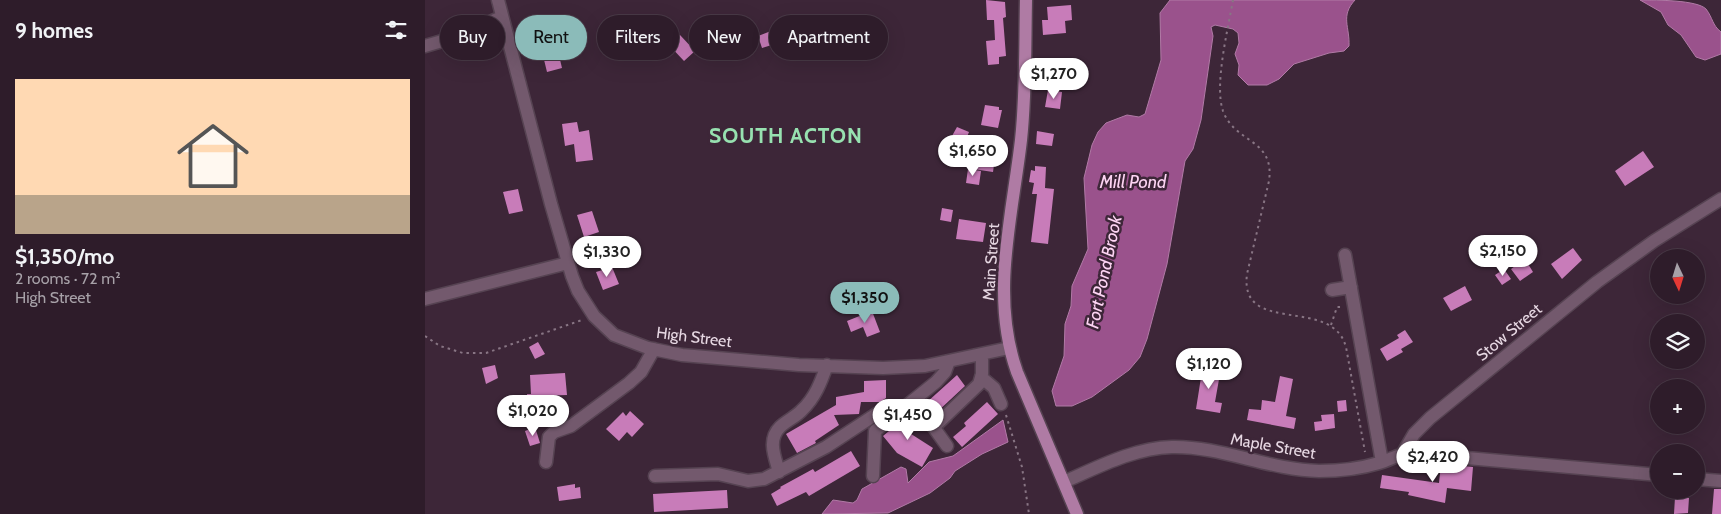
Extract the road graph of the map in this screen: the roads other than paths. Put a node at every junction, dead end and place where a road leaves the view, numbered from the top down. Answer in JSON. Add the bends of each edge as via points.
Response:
{"nodes":[{"id":1,"x":498,"y":0,"type":"edge"},
{"id":2,"x":1026,"y":0,"type":"edge"},
{"id":3,"x":502,"y":15,"type":"edge"},
{"id":4,"x":505,"y":28,"type":"edge"},
{"id":5,"x":440,"y":42,"type":"edge"},
{"id":6,"x":425,"y":46,"type":"edge"},
{"id":7,"x":1721,"y":198,"type":"edge"},
{"id":8,"x":1345,"y":255,"type":"dead end"},
{"id":9,"x":569,"y":263,"type":"junction"},
{"id":10,"x":1351,"y":287,"type":"junction"},
{"id":11,"x":1332,"y":290,"type":"dead end"},
{"id":12,"x":425,"y":299,"type":"edge"},
{"id":13,"x":1009,"y":348,"type":"junction"},
{"id":14,"x":653,"y":349,"type":"junction"},
{"id":15,"x":982,"y":354,"type":"junction"},
{"id":16,"x":949,"y":361,"type":"junction"},
{"id":17,"x":827,"y":366,"type":"junction"},
{"id":18,"x":981,"y":377,"type":"junction"},
{"id":19,"x":914,"y":400,"type":"junction"},
{"id":20,"x":1001,"y":404,"type":"road end"},
{"id":21,"x":887,"y":407,"type":"dead end"},
{"id":22,"x":934,"y":427,"type":"junction"},
{"id":23,"x":947,"y":446,"type":"dead end"},
{"id":24,"x":1403,"y":453,"type":"junction"},
{"id":25,"x":546,"y":462,"type":"dead end"},
{"id":26,"x":1382,"y":462,"type":"junction"},
{"id":27,"x":779,"y":472,"type":"junction"},
{"id":28,"x":1650,"y":475,"type":"edge"},
{"id":29,"x":655,"y":476,"type":"dead end"},
{"id":30,"x":873,"y":476,"type":"dead end"},
{"id":31,"x":1705,"y":480,"type":"edge"},
{"id":32,"x":1064,"y":482,"type":"junction"},
{"id":33,"x":1721,"y":482,"type":"edge"},
{"id":34,"x":1075,"y":508,"type":"edge"}],
"edges":[{"from":1,"to":3,"type":"street","name":"High Street"},
{"from":2,"to":13,"type":"main road","name":"Main Street","via":[[1023,119],[1003,279]]},
{"from":4,"to":9,"type":"street","name":"High Street"},
{"from":5,"to":6,"type":"street"},
{"from":7,"to":24,"type":"street","name":"Stow Street","via":[[1623,262],[1573,300],[1430,418],[1414,434]]},
{"from":8,"to":10,"type":"street"},
{"from":9,"to":12,"type":"street"},
{"from":9,"to":14,"type":"street","name":"High Street","via":[[578,291],[594,316],[615,335]]},
{"from":10,"to":11,"type":"street"},
{"from":10,"to":26,"type":"street"},
{"from":13,"to":15,"type":"street","name":"High Street"},
{"from":13,"to":32,"type":"main road","name":"Main Street"},
{"from":14,"to":17,"type":"street","name":"High Street"},
{"from":14,"to":25,"type":"street","via":[[641,372],[629,383],[571,426],[549,437]]},
{"from":15,"to":16,"type":"street","name":"High Street"},
{"from":15,"to":18,"type":"street"},
{"from":16,"to":17,"type":"street","name":"High Street","via":[[897,368]]},
{"from":16,"to":19,"type":"street","via":[[943,375]]},
{"from":17,"to":27,"type":"street","via":[[810,402],[776,433],[773,450]]},
{"from":18,"to":20,"type":"street","via":[[994,388]]},
{"from":18,"to":22,"type":"street","via":[[975,388]]},
{"from":19,"to":22,"type":"street"},
{"from":19,"to":30,"type":"street","via":[[875,431]]},
{"from":21,"to":27,"type":"street","via":[[826,447]]},
{"from":22,"to":23,"type":"street"},
{"from":24,"to":26,"type":"street","name":"Maple Street"},
{"from":24,"to":28,"type":"street","name":"Maple Street"},
{"from":26,"to":32,"type":"street","name":"Maple Street","via":[[1353,469],[1306,470],[1166,447],[1131,454]]},
{"from":27,"to":29,"type":"street","via":[[752,481],[718,474]]},
{"from":31,"to":33,"type":"street"},
{"from":32,"to":34,"type":"main road","name":"Main Street"}]}
